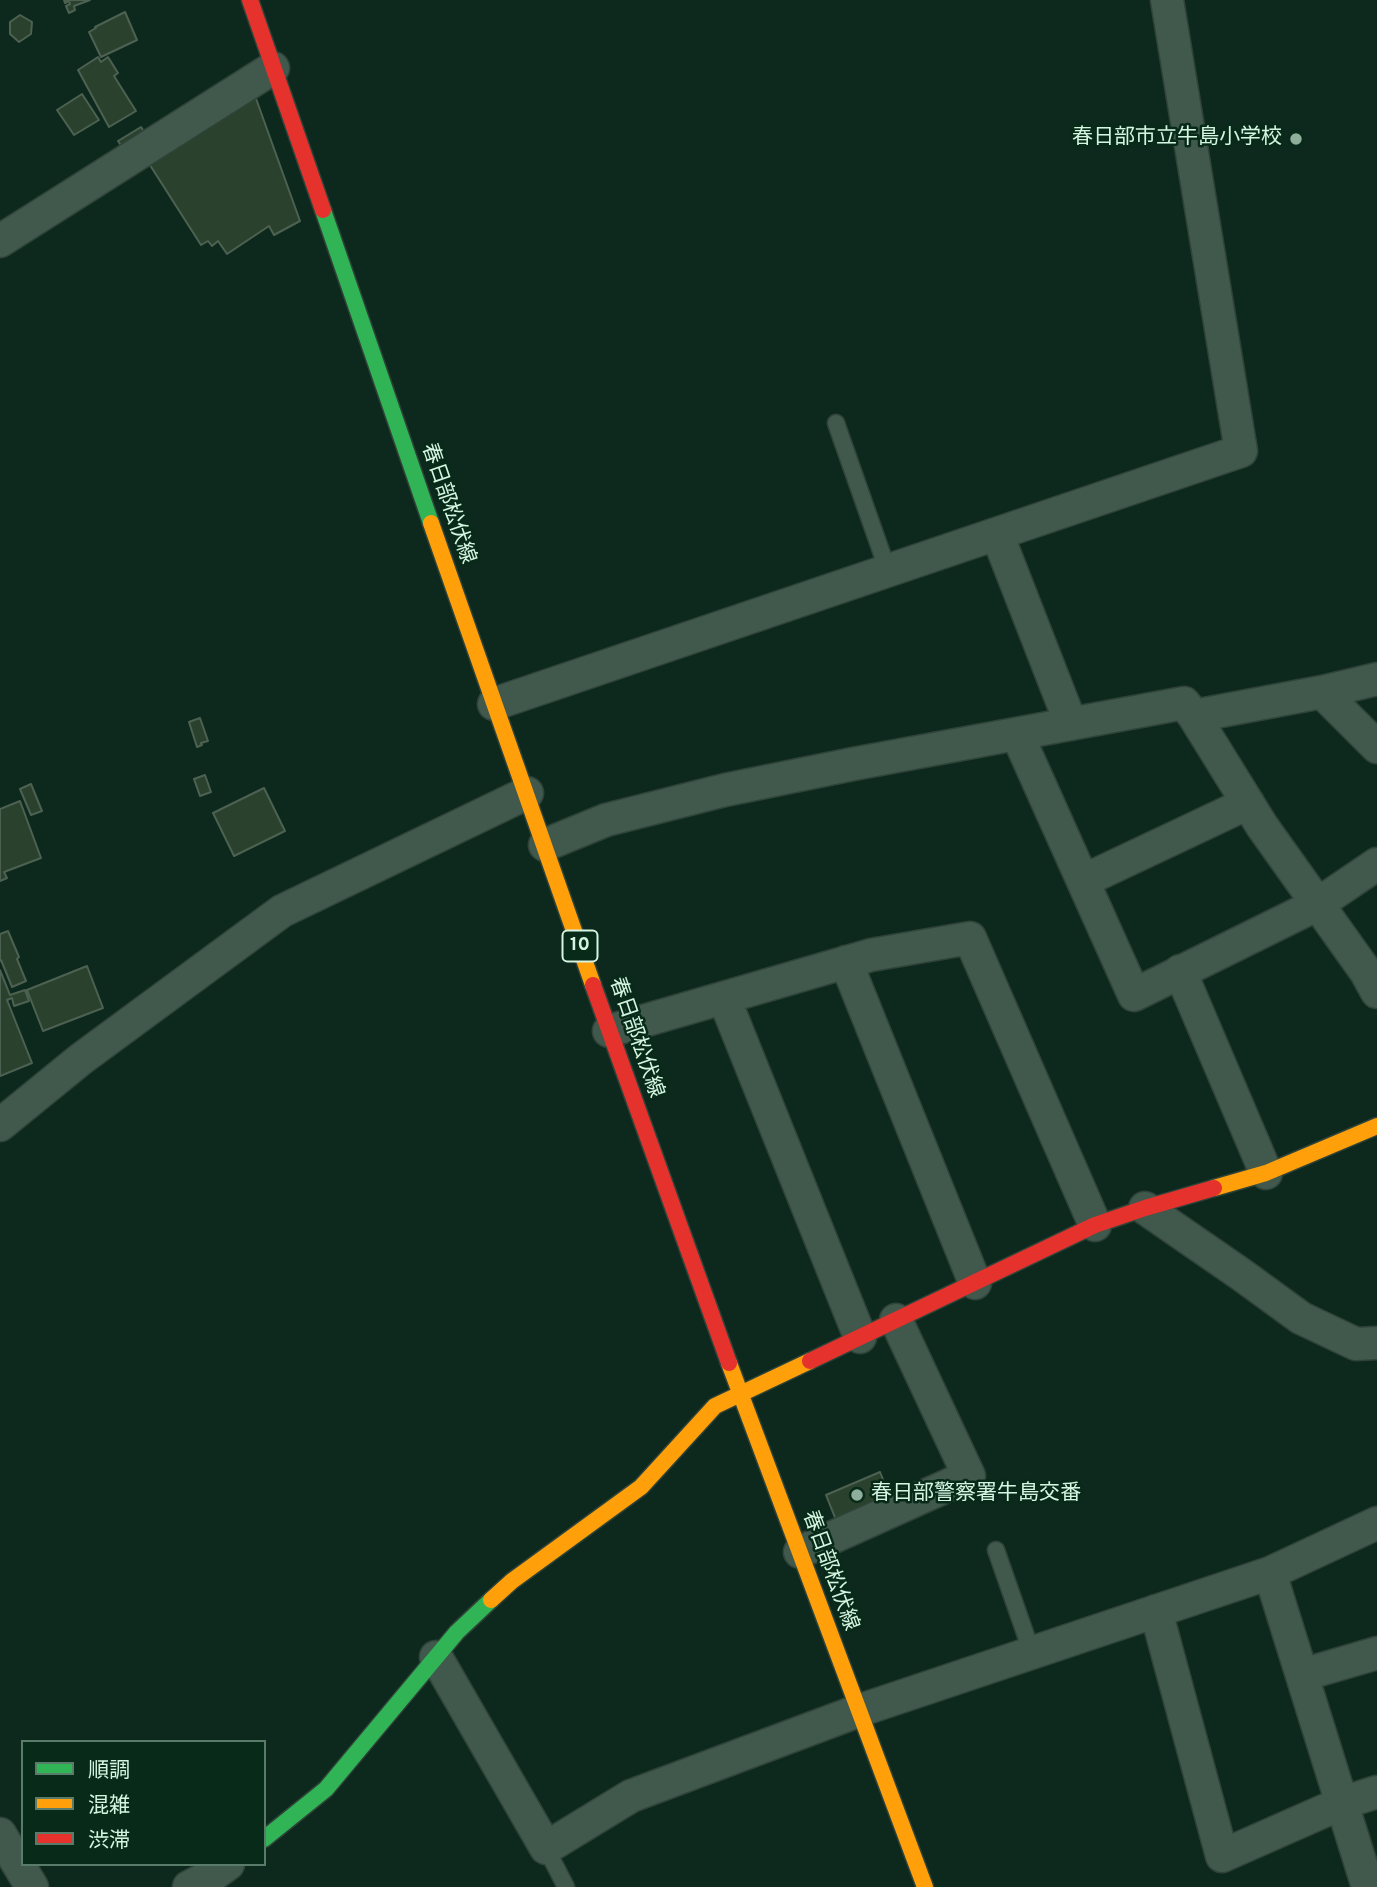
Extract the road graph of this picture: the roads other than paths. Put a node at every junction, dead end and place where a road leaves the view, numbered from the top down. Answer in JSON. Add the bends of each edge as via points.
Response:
{"nodes":[{"id":1,"x":250,"y":0,"type":"edge"},
{"id":2,"x":1167,"y":0,"type":"edge"},
{"id":3,"x":273,"y":68,"type":"junction"},
{"id":4,"x":0,"y":241,"type":"edge"},
{"id":5,"x":836,"y":423,"type":"dead end"},
{"id":6,"x":997,"y":534,"type":"junction"},
{"id":7,"x":888,"y":571,"type":"junction"},
{"id":8,"x":1377,"y":679,"type":"edge"},
{"id":9,"x":1322,"y":692,"type":"junction"},
{"id":10,"x":494,"y":704,"type":"junction"},
{"id":11,"x":1194,"y":716,"type":"junction"},
{"id":12,"x":1071,"y":724,"type":"junction"},
{"id":13,"x":1017,"y":734,"type":"junction"},
{"id":14,"x":1377,"y":747,"type":"edge"},
{"id":15,"x":527,"y":793,"type":"junction"},
{"id":16,"x":1248,"y":803,"type":"junction"},
{"id":17,"x":545,"y":845,"type":"junction"},
{"id":18,"x":1377,"y":864,"type":"edge"},
{"id":19,"x":1083,"y":881,"type":"junction"},
{"id":20,"x":1318,"y":904,"type":"junction"},
{"id":21,"x":846,"y":962,"type":"junction"},
{"id":22,"x":1180,"y":971,"type":"junction"},
{"id":23,"x":1377,"y":992,"type":"edge"},
{"id":24,"x":724,"y":998,"type":"junction"},
{"id":25,"x":609,"y":1031,"type":"junction"},
{"id":26,"x":0,"y":1125,"type":"edge"},
{"id":27,"x":1377,"y":1126,"type":"edge"},
{"id":28,"x":1266,"y":1174,"type":"junction"},
{"id":29,"x":1144,"y":1208,"type":"junction"},
{"id":30,"x":1095,"y":1225,"type":"junction"},
{"id":31,"x":975,"y":1283,"type":"junction"},
{"id":32,"x":896,"y":1320,"type":"junction"},
{"id":33,"x":860,"y":1337,"type":"junction"},
{"id":34,"x":1377,"y":1343,"type":"edge"},
{"id":35,"x":740,"y":1394,"type":"junction"},
{"id":36,"x":1377,"y":1523,"type":"edge"},
{"id":37,"x":996,"y":1550,"type":"dead end"},
{"id":38,"x":800,"y":1552,"type":"junction"},
{"id":39,"x":1270,"y":1573,"type":"junction"},
{"id":40,"x":1156,"y":1611,"type":"junction"},
{"id":41,"x":1032,"y":1653,"type":"junction"},
{"id":42,"x":1377,"y":1653,"type":"edge"},
{"id":43,"x":436,"y":1657,"type":"junction"},
{"id":44,"x":1302,"y":1675,"type":"junction"},
{"id":45,"x":858,"y":1712,"type":"junction"},
{"id":46,"x":1377,"y":1792,"type":"edge"},
{"id":47,"x":1342,"y":1803,"type":"junction"},
{"id":48,"x":0,"y":1835,"type":"edge"},
{"id":49,"x":266,"y":1837,"type":"edge"},
{"id":50,"x":546,"y":1848,"type":"junction"},
{"id":51,"x":225,"y":1866,"type":"edge"},
{"id":52,"x":32,"y":1887,"type":"edge"},
{"id":53,"x":189,"y":1887,"type":"edge"},
{"id":54,"x":566,"y":1887,"type":"edge"},
{"id":55,"x":925,"y":1887,"type":"edge"},
{"id":56,"x":1368,"y":1887,"type":"edge"}],
"edges":[{"from":1,"to":3,"type":"main road","name":"春日部松伏線","number":"10"},
{"from":2,"to":6,"type":"street","via":[[1241,452]]},
{"from":3,"to":4,"type":"street","via":[[74,184]]},
{"from":3,"to":10,"type":"main road","name":"春日部松伏線","number":"10"},
{"from":5,"to":7,"type":"lane"},
{"from":6,"to":7,"type":"street"},
{"from":6,"to":12,"type":"street"},
{"from":7,"to":10,"type":"street"},
{"from":8,"to":9,"type":"street"},
{"from":9,"to":11,"type":"street"},
{"from":9,"to":14,"type":"street"},
{"from":10,"to":15,"type":"main road","name":"春日部松伏線","number":"10"},
{"from":11,"to":12,"type":"street","via":[[1184,704]]},
{"from":11,"to":16,"type":"street"},
{"from":12,"to":13,"type":"street"},
{"from":13,"to":17,"type":"street","via":[[725,790],[606,820]]},
{"from":13,"to":19,"type":"street"},
{"from":15,"to":17,"type":"main road","name":"春日部松伏線","number":"10"},
{"from":15,"to":26,"type":"street","via":[[282,911],[81,1059]]},
{"from":16,"to":19,"type":"street"},
{"from":16,"to":20,"type":"street"},
{"from":17,"to":25,"type":"main road","name":"春日部松伏線","number":"10"},
{"from":18,"to":20,"type":"street"},
{"from":19,"to":22,"type":"street","via":[[1134,995]]},
{"from":20,"to":22,"type":"street"},
{"from":20,"to":23,"type":"street"},
{"from":21,"to":24,"type":"street"},
{"from":21,"to":30,"type":"street","via":[[970,937]]},
{"from":21,"to":31,"type":"street"},
{"from":22,"to":28,"type":"street"},
{"from":24,"to":25,"type":"street"},
{"from":24,"to":33,"type":"street"},
{"from":25,"to":35,"type":"main road","name":"春日部松伏線","number":"10"},
{"from":27,"to":28,"type":"main road"},
{"from":28,"to":29,"type":"main road"},
{"from":29,"to":30,"type":"main road"},
{"from":29,"to":34,"type":"street","via":[[1301,1318],[1356,1344]]},
{"from":30,"to":31,"type":"main road"},
{"from":31,"to":32,"type":"main road"},
{"from":32,"to":33,"type":"main road"},
{"from":32,"to":38,"type":"street","via":[[969,1476]]},
{"from":33,"to":35,"type":"main road"},
{"from":35,"to":38,"type":"main road","name":"春日部松伏線","number":"10"},
{"from":35,"to":43,"type":"main road","via":[[715,1406],[641,1487],[512,1581]]},
{"from":36,"to":39,"type":"street"},
{"from":37,"to":41,"type":"lane"},
{"from":38,"to":45,"type":"main road","name":"春日部松伏線","number":"10"},
{"from":39,"to":40,"type":"street"},
{"from":39,"to":44,"type":"street"},
{"from":40,"to":41,"type":"street"},
{"from":40,"to":47,"type":"street","via":[[1222,1856]]},
{"from":41,"to":45,"type":"street"},
{"from":42,"to":44,"type":"street"},
{"from":43,"to":49,"type":"main road","via":[[326,1788]]},
{"from":43,"to":50,"type":"street"},
{"from":44,"to":47,"type":"street"},
{"from":45,"to":50,"type":"street","via":[[631,1796]]},
{"from":45,"to":55,"type":"main road","name":"春日部松伏線","number":"10"},
{"from":46,"to":47,"type":"street"},
{"from":47,"to":56,"type":"street"},
{"from":48,"to":52,"type":"street"},
{"from":50,"to":54,"type":"lane"},
{"from":51,"to":53,"type":"street"}]}
